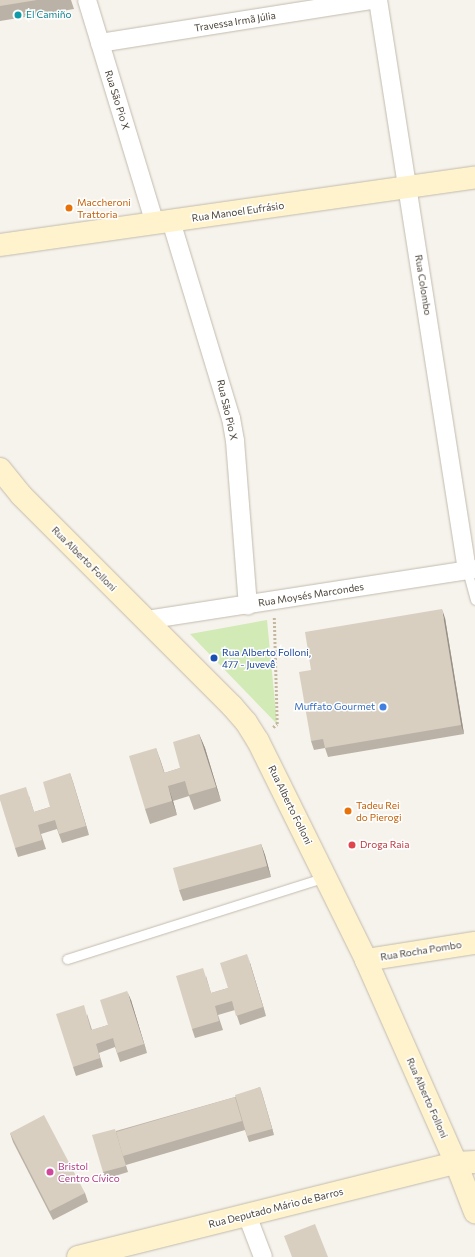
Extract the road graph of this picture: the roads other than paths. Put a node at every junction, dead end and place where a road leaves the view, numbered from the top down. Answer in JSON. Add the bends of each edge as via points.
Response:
{"nodes":[{"id":1,"x":87,"y":0,"type":"edge"},
{"id":2,"x":370,"y":0,"type":"edge"},
{"id":3,"x":378,"y":0,"type":"edge"},
{"id":4,"x":100,"y":43,"type":"junction"},
{"id":5,"x":475,"y":177,"type":"edge"},
{"id":6,"x":407,"y":187,"type":"junction"},
{"id":7,"x":163,"y":222,"type":"junction"},
{"id":8,"x":0,"y":245,"type":"edge"},
{"id":9,"x":0,"y":469,"type":"edge"},
{"id":10,"x":471,"y":570,"type":"edge"},
{"id":11,"x":475,"y":600,"type":"edge"},
{"id":12,"x":248,"y":605,"type":"junction"},
{"id":13,"x":146,"y":620,"type":"junction"},
{"id":14,"x":326,"y":877,"type":"junction"},
{"id":15,"x":475,"y":943,"type":"edge"},
{"id":16,"x":67,"y":959,"type":"dead end"},
{"id":17,"x":366,"y":960,"type":"junction"},
{"id":18,"x":466,"y":1162,"type":"edge"},
{"id":19,"x":475,"y":1212,"type":"edge"},
{"id":20,"x":247,"y":1215,"type":"junction"},
{"id":21,"x":78,"y":1257,"type":"edge"},
{"id":22,"x":263,"y":1257,"type":"edge"}],
"edges":[{"from":1,"to":4,"type":"street","name":"Rua São Pio X"},
{"from":2,"to":4,"type":"street","name":"Travessa Irmã Júlia"},
{"from":3,"to":6,"type":"street","name":"Rua Colombo"},
{"from":4,"to":7,"type":"street","name":"Rua São Pio X"},
{"from":5,"to":6,"type":"main road","name":"Rua Manoel Eufrásio"},
{"from":6,"to":7,"type":"main road","name":"Rua Manoel Eufrásio"},
{"from":6,"to":10,"type":"street","name":"Rua Colombo"},
{"from":7,"to":8,"type":"main road","name":"Rua Manoel Eufrásio"},
{"from":7,"to":12,"type":"street","name":"Rua São Pio X","via":[[230,418],[235,441]]},
{"from":9,"to":13,"type":"main road","name":"Rua Alberto Folloni","via":[[21,495]]},
{"from":10,"to":11,"type":"lane"},
{"from":10,"to":12,"type":"street","name":"Rua Moysés Marcondes"},
{"from":12,"to":13,"type":"street","name":"Rua Moysés Marcondes"},
{"from":13,"to":14,"type":"main road","name":"Rua Alberto Folloni","via":[[246,722]]},
{"from":14,"to":16,"type":"lane"},
{"from":14,"to":17,"type":"main road","name":"Rua Alberto Folloni"},
{"from":15,"to":17,"type":"main road","name":"Rua Rocha Pombo"},
{"from":17,"to":18,"type":"main road","name":"Rua Alberto Folloni"},
{"from":18,"to":19,"type":"main road","name":"Rua Alberto Folloni"},
{"from":18,"to":20,"type":"main road","name":"Rua Deputado Mário de Barros"},
{"from":20,"to":21,"type":"main road","name":"Rua Deputado Mário de Barros"},
{"from":20,"to":22,"type":"street"}]}
